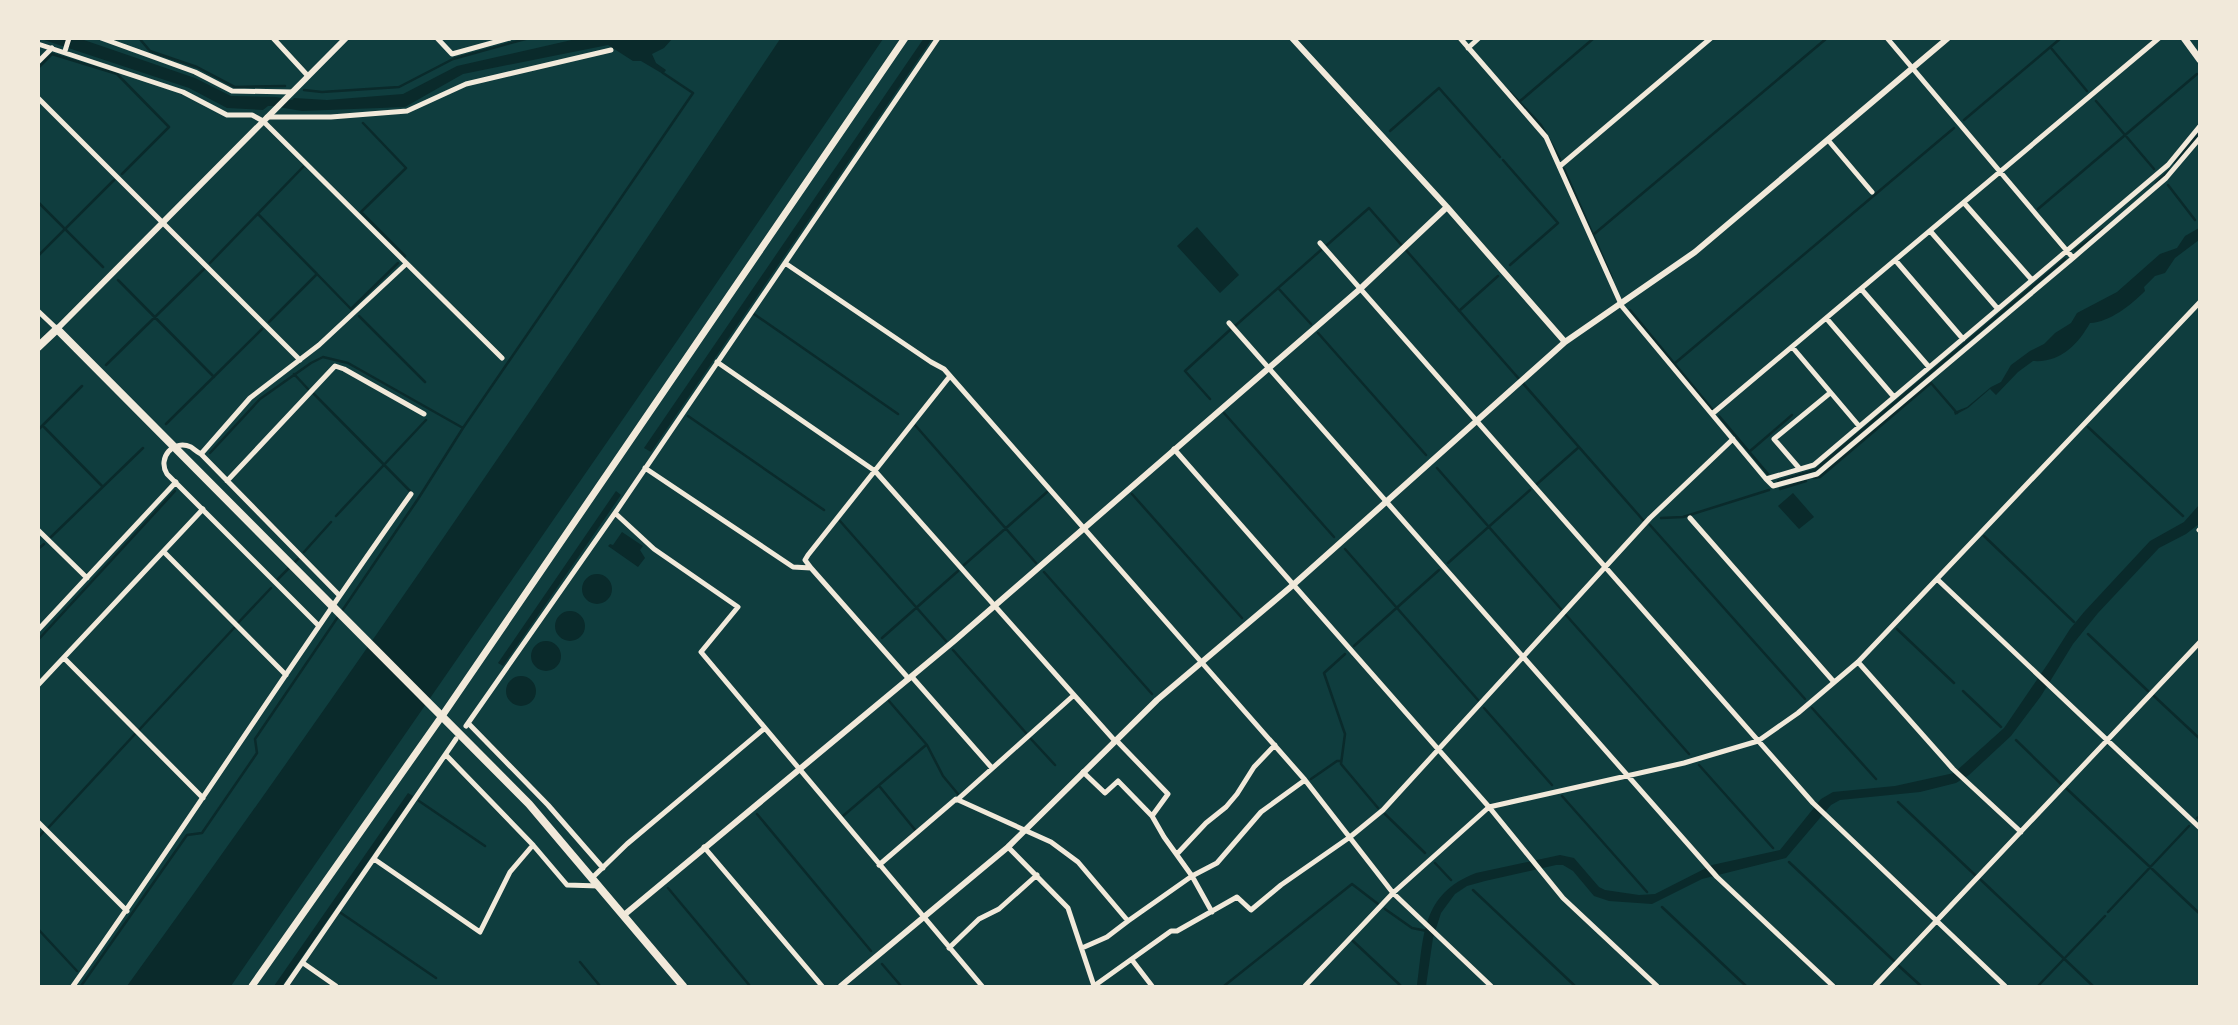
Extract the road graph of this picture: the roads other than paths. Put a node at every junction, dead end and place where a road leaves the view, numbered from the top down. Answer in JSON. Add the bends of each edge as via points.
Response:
{"nodes":[{"id":1,"x":69,"y":38,"type":"edge"},
{"id":2,"x":101,"y":38,"type":"edge"},
{"id":3,"x":274,"y":38,"type":"edge"},
{"id":4,"x":345,"y":38,"type":"edge"},
{"id":5,"x":437,"y":38,"type":"edge"},
{"id":6,"x":510,"y":38,"type":"edge"},
{"id":7,"x":905,"y":38,"type":"edge"},
{"id":8,"x":938,"y":38,"type":"edge"},
{"id":9,"x":1292,"y":38,"type":"edge"},
{"id":10,"x":1460,"y":38,"type":"edge"},
{"id":11,"x":1479,"y":38,"type":"edge"},
{"id":12,"x":1711,"y":38,"type":"edge"},
{"id":13,"x":1887,"y":38,"type":"edge"},
{"id":14,"x":1948,"y":38,"type":"edge"},
{"id":15,"x":2159,"y":38,"type":"edge"},
{"id":16,"x":2184,"y":38,"type":"edge"},
{"id":17,"x":38,"y":44,"type":"edge"},
{"id":18,"x":52,"y":48,"type":"junction"},
{"id":19,"x":1468,"y":48,"type":"junction"},
{"id":20,"x":65,"y":50,"type":"junction"},
{"id":21,"x":611,"y":50,"type":"dead end"},
{"id":22,"x":2200,"y":60,"type":"edge"},
{"id":23,"x":38,"y":62,"type":"edge"},
{"id":24,"x":1912,"y":69,"type":"junction"},
{"id":25,"x":309,"y":76,"type":"junction"},
{"id":26,"x":291,"y":94,"type":"junction"},
{"id":27,"x":38,"y":98,"type":"edge"},
{"id":28,"x":267,"y":117,"type":"junction"},
{"id":29,"x":2200,"y":126,"type":"edge"},
{"id":30,"x":2200,"y":138,"type":"edge"},
{"id":31,"x":1828,"y":140,"type":"junction"},
{"id":32,"x":1560,"y":166,"type":"junction"},
{"id":33,"x":2001,"y":174,"type":"junction"},
{"id":34,"x":1872,"y":192,"type":"dead end"},
{"id":35,"x":1965,"y":204,"type":"junction"},
{"id":36,"x":1447,"y":207,"type":"junction"},
{"id":37,"x":162,"y":222,"type":"junction"},
{"id":38,"x":1931,"y":232,"type":"junction"},
{"id":39,"x":1320,"y":243,"type":"dead end"},
{"id":40,"x":2067,"y":251,"type":"junction"},
{"id":41,"x":2073,"y":258,"type":"junction"},
{"id":42,"x":1896,"y":261,"type":"junction"},
{"id":43,"x":785,"y":263,"type":"junction"},
{"id":44,"x":406,"y":264,"type":"junction"},
{"id":45,"x":2032,"y":280,"type":"junction"},
{"id":46,"x":1360,"y":289,"type":"junction"},
{"id":47,"x":1862,"y":290,"type":"junction"},
{"id":48,"x":2200,"y":302,"type":"edge"},
{"id":49,"x":1621,"y":304,"type":"junction"},
{"id":50,"x":1998,"y":309,"type":"junction"},
{"id":51,"x":38,"y":311,"type":"edge"},
{"id":52,"x":1827,"y":319,"type":"junction"},
{"id":53,"x":1229,"y":323,"type":"dead end"},
{"id":54,"x":57,"y":330,"type":"junction"},
{"id":55,"x":1963,"y":339,"type":"junction"},
{"id":56,"x":1566,"y":342,"type":"junction"},
{"id":57,"x":38,"y":347,"type":"edge"},
{"id":58,"x":1793,"y":348,"type":"junction"},
{"id":59,"x":502,"y":358,"type":"dead end"},
{"id":60,"x":300,"y":360,"type":"junction"},
{"id":61,"x":717,"y":362,"type":"junction"},
{"id":62,"x":1269,"y":368,"type":"junction"},
{"id":63,"x":1929,"y":368,"type":"junction"},
{"id":64,"x":950,"y":376,"type":"junction"},
{"id":65,"x":1830,"y":393,"type":"junction"},
{"id":66,"x":1894,"y":397,"type":"junction"},
{"id":67,"x":424,"y":414,"type":"dead end"},
{"id":68,"x":1712,"y":414,"type":"junction"},
{"id":69,"x":1478,"y":422,"type":"junction"},
{"id":70,"x":1859,"y":426,"type":"junction"},
{"id":71,"x":1733,"y":439,"type":"junction"},
{"id":72,"x":173,"y":446,"type":"junction"},
{"id":73,"x":1174,"y":449,"type":"junction"},
{"id":74,"x":201,"y":454,"type":"junction"},
{"id":75,"x":645,"y":468,"type":"junction"},
{"id":76,"x":1799,"y":468,"type":"junction"},
{"id":77,"x":875,"y":471,"type":"junction"},
{"id":78,"x":1766,"y":479,"type":"junction"},
{"id":79,"x":228,"y":481,"type":"junction"},
{"id":80,"x":176,"y":482,"type":"junction"},
{"id":81,"x":411,"y":495,"type":"dead end"},
{"id":82,"x":1387,"y":501,"type":"junction"},
{"id":83,"x":203,"y":509,"type":"junction"},
{"id":84,"x":615,"y":513,"type":"junction"},
{"id":85,"x":1690,"y":518,"type":"dead end"},
{"id":86,"x":1084,"y":528,"type":"junction"},
{"id":87,"x":38,"y":530,"type":"edge"},
{"id":88,"x":164,"y":552,"type":"junction"},
{"id":89,"x":811,"y":568,"type":"junction"},
{"id":90,"x":1605,"y":568,"type":"junction"},
{"id":91,"x":87,"y":579,"type":"junction"},
{"id":92,"x":1937,"y":579,"type":"junction"},
{"id":93,"x":1293,"y":585,"type":"junction"},
{"id":94,"x":339,"y":595,"type":"junction"},
{"id":95,"x":994,"y":606,"type":"junction"},
{"id":96,"x":319,"y":626,"type":"junction"},
{"id":97,"x":38,"y":631,"type":"edge"},
{"id":98,"x":2200,"y":642,"type":"edge"},
{"id":99,"x":64,"y":658,"type":"junction"},
{"id":100,"x":1523,"y":658,"type":"junction"},
{"id":101,"x":1858,"y":662,"type":"junction"},
{"id":102,"x":1203,"y":663,"type":"junction"},
{"id":103,"x":286,"y":675,"type":"junction"},
{"id":104,"x":910,"y":678,"type":"junction"},
{"id":105,"x":1835,"y":682,"type":"junction"},
{"id":106,"x":38,"y":685,"type":"edge"},
{"id":107,"x":1074,"y":695,"type":"junction"},
{"id":108,"x":442,"y":716,"type":"junction"},
{"id":109,"x":765,"y":728,"type":"junction"},
{"id":110,"x":456,"y":739,"type":"dead end"},
{"id":111,"x":1116,"y":740,"type":"junction"},
{"id":112,"x":1758,"y":741,"type":"junction"},
{"id":113,"x":2107,"y":741,"type":"junction"},
{"id":114,"x":1275,"y":745,"type":"junction"},
{"id":115,"x":1438,"y":750,"type":"junction"},
{"id":116,"x":446,"y":755,"type":"junction"},
{"id":117,"x":992,"y":768,"type":"junction"},
{"id":118,"x":800,"y":770,"type":"junction"},
{"id":119,"x":1083,"y":772,"type":"junction"},
{"id":120,"x":1627,"y":776,"type":"junction"},
{"id":121,"x":1306,"y":780,"type":"junction"},
{"id":122,"x":203,"y":798,"type":"junction"},
{"id":123,"x":957,"y":800,"type":"junction"},
{"id":124,"x":1489,"y":807,"type":"junction"},
{"id":125,"x":1152,"y":816,"type":"junction"},
{"id":126,"x":38,"y":822,"type":"edge"},
{"id":127,"x":2200,"y":828,"type":"edge"},
{"id":128,"x":1025,"y":830,"type":"junction"},
{"id":129,"x":2021,"y":832,"type":"junction"},
{"id":130,"x":1350,"y":837,"type":"junction"},
{"id":131,"x":533,"y":845,"type":"junction"},
{"id":132,"x":1008,"y":847,"type":"junction"},
{"id":133,"x":704,"y":848,"type":"junction"},
{"id":134,"x":1177,"y":854,"type":"junction"},
{"id":135,"x":374,"y":859,"type":"junction"},
{"id":136,"x":879,"y":865,"type":"junction"},
{"id":137,"x":603,"y":868,"type":"junction"},
{"id":138,"x":1037,"y":875,"type":"junction"},
{"id":139,"x":1192,"y":876,"type":"junction"},
{"id":140,"x":592,"y":877,"type":"junction"},
{"id":141,"x":599,"y":886,"type":"junction"},
{"id":142,"x":1392,"y":893,"type":"junction"},
{"id":143,"x":127,"y":911,"type":"junction"},
{"id":144,"x":1212,"y":912,"type":"junction"},
{"id":145,"x":624,"y":915,"type":"junction"},
{"id":146,"x":924,"y":918,"type":"junction"},
{"id":147,"x":1128,"y":921,"type":"junction"},
{"id":148,"x":1937,"y":922,"type":"junction"},
{"id":149,"x":949,"y":948,"type":"junction"},
{"id":150,"x":1082,"y":948,"type":"junction"},
{"id":151,"x":1132,"y":960,"type":"junction"},
{"id":152,"x":303,"y":963,"type":"junction"},
{"id":153,"x":1309,"y":985,"type":"edge"},
{"id":154,"x":73,"y":986,"type":"edge"},
{"id":155,"x":252,"y":986,"type":"edge"},
{"id":156,"x":286,"y":986,"type":"edge"},
{"id":157,"x":336,"y":986,"type":"edge"},
{"id":158,"x":683,"y":986,"type":"edge"},
{"id":159,"x":822,"y":986,"type":"edge"},
{"id":160,"x":841,"y":986,"type":"edge"},
{"id":161,"x":982,"y":986,"type":"edge"},
{"id":162,"x":1094,"y":986,"type":"edge"},
{"id":163,"x":1152,"y":986,"type":"edge"},
{"id":164,"x":1491,"y":986,"type":"edge"},
{"id":165,"x":1657,"y":986,"type":"edge"},
{"id":166,"x":1833,"y":986,"type":"edge"},
{"id":167,"x":1875,"y":986,"type":"edge"},
{"id":168,"x":2006,"y":986,"type":"edge"}],
"edges":[{"from":1,"to":20,"type":"street"},
{"from":2,"to":26,"type":"street","via":[[195,72],[232,91]]},
{"from":3,"to":25,"type":"street"},
{"from":4,"to":25,"type":"street"},
{"from":5,"to":6,"type":"street","via":[[452,54]]},
{"from":7,"to":108,"type":"main road"},
{"from":8,"to":43,"type":"street"},
{"from":9,"to":36,"type":"street"},
{"from":10,"to":19,"type":"street"},
{"from":11,"to":19,"type":"street"},
{"from":12,"to":32,"type":"street"},
{"from":13,"to":24,"type":"street"},
{"from":14,"to":24,"type":"street"},
{"from":15,"to":33,"type":"street"},
{"from":16,"to":22,"type":"main road"},
{"from":17,"to":18,"type":"street"},
{"from":18,"to":20,"type":"street"},
{"from":18,"to":23,"type":"street"},
{"from":19,"to":32,"type":"street","via":[[1539,127]]},
{"from":20,"to":28,"type":"street","via":[[183,92],[227,115]]},
{"from":21,"to":28,"type":"street","via":[[466,84],[407,111]]},
{"from":24,"to":31,"type":"street"},
{"from":24,"to":33,"type":"street"},
{"from":25,"to":26,"type":"street"},
{"from":26,"to":28,"type":"street"},
{"from":27,"to":37,"type":"street"},
{"from":28,"to":37,"type":"street"},
{"from":28,"to":44,"type":"street"},
{"from":29,"to":40,"type":"street","via":[[2168,165]]},
{"from":30,"to":41,"type":"street","via":[[2166,178]]},
{"from":31,"to":34,"type":"street"},
{"from":31,"to":49,"type":"street","via":[[1695,252]]},
{"from":32,"to":49,"type":"street"},
{"from":33,"to":35,"type":"street"},
{"from":33,"to":40,"type":"street"},
{"from":35,"to":38,"type":"street"},
{"from":35,"to":45,"type":"street"},
{"from":36,"to":46,"type":"street"},
{"from":36,"to":56,"type":"street"},
{"from":37,"to":54,"type":"street"},
{"from":37,"to":60,"type":"street"},
{"from":38,"to":42,"type":"street"},
{"from":38,"to":50,"type":"street"},
{"from":39,"to":46,"type":"street"},
{"from":40,"to":41,"type":"street"},
{"from":40,"to":45,"type":"street"},
{"from":41,"to":78,"type":"street","via":[[1817,474],[1773,486]]},
{"from":42,"to":47,"type":"street"},
{"from":42,"to":55,"type":"street"},
{"from":43,"to":61,"type":"street"},
{"from":43,"to":64,"type":"street"},
{"from":44,"to":59,"type":"street"},
{"from":44,"to":60,"type":"street"},
{"from":45,"to":50,"type":"street"},
{"from":46,"to":62,"type":"street"},
{"from":46,"to":69,"type":"street"},
{"from":47,"to":52,"type":"street"},
{"from":47,"to":63,"type":"street"},
{"from":48,"to":92,"type":"street"},
{"from":49,"to":56,"type":"street"},
{"from":49,"to":68,"type":"street"},
{"from":50,"to":55,"type":"street"},
{"from":51,"to":54,"type":"street"},
{"from":52,"to":58,"type":"street"},
{"from":52,"to":66,"type":"street"},
{"from":53,"to":62,"type":"street"},
{"from":54,"to":57,"type":"main road"},
{"from":54,"to":72,"type":"main road"},
{"from":55,"to":63,"type":"street"},
{"from":56,"to":69,"type":"street"},
{"from":58,"to":65,"type":"street"},
{"from":58,"to":68,"type":"street"},
{"from":60,"to":74,"type":"street","via":[[250,398]]},
{"from":61,"to":75,"type":"street"},
{"from":61,"to":77,"type":"street"},
{"from":62,"to":73,"type":"street"},
{"from":62,"to":82,"type":"street"},
{"from":63,"to":66,"type":"street"},
{"from":64,"to":77,"type":"street"},
{"from":64,"to":86,"type":"street"},
{"from":65,"to":70,"type":"street"},
{"from":65,"to":76,"type":"street","via":[[1774,439]]},
{"from":66,"to":70,"type":"street"},
{"from":67,"to":79,"type":"street","via":[[335,366]]},
{"from":68,"to":71,"type":"street"},
{"from":69,"to":82,"type":"street"},
{"from":69,"to":90,"type":"street"},
{"from":70,"to":76,"type":"street","via":[[1814,465]]},
{"from":71,"to":78,"type":"street"},
{"from":71,"to":90,"type":"street"},
{"from":72,"to":74,"type":"street","via":[[190,447]]},
{"from":72,"to":80,"type":"street","via":[[163,467]]},
{"from":72,"to":108,"type":"main road"},
{"from":73,"to":86,"type":"street"},
{"from":73,"to":93,"type":"street"},
{"from":74,"to":79,"type":"street"},
{"from":75,"to":84,"type":"street"},
{"from":75,"to":89,"type":"street","via":[[793,567]]},
{"from":76,"to":78,"type":"street"},
{"from":77,"to":89,"type":"street","via":[[808,555],[805,560]]},
{"from":77,"to":95,"type":"street"},
{"from":79,"to":94,"type":"street"},
{"from":80,"to":83,"type":"street"},
{"from":80,"to":91,"type":"street"},
{"from":81,"to":94,"type":"street"},
{"from":82,"to":93,"type":"street"},
{"from":82,"to":100,"type":"street"},
{"from":83,"to":88,"type":"street"},
{"from":83,"to":96,"type":"street"},
{"from":84,"to":109,"type":"street","via":[[654,549],[738,607],[701,652]]},
{"from":84,"to":137,"type":"street","via":[[467,724]]},
{"from":85,"to":105,"type":"street"},
{"from":86,"to":95,"type":"street"},
{"from":86,"to":102,"type":"street"},
{"from":87,"to":91,"type":"street"},
{"from":88,"to":99,"type":"street"},
{"from":88,"to":103,"type":"street"},
{"from":89,"to":104,"type":"street"},
{"from":90,"to":100,"type":"street"},
{"from":90,"to":112,"type":"street"},
{"from":91,"to":97,"type":"street"},
{"from":92,"to":101,"type":"street"},
{"from":92,"to":113,"type":"street"},
{"from":93,"to":102,"type":"street"},
{"from":93,"to":115,"type":"street"},
{"from":94,"to":96,"type":"street"},
{"from":95,"to":104,"type":"street"},
{"from":95,"to":107,"type":"street"},
{"from":96,"to":103,"type":"street"},
{"from":98,"to":113,"type":"street"},
{"from":99,"to":106,"type":"street"},
{"from":99,"to":122,"type":"street"},
{"from":100,"to":115,"type":"street"},
{"from":100,"to":120,"type":"street"},
{"from":101,"to":105,"type":"street"},
{"from":101,"to":129,"type":"street","via":[[1953,769]]},
{"from":102,"to":111,"type":"street"},
{"from":102,"to":114,"type":"street"},
{"from":103,"to":122,"type":"street"},
{"from":104,"to":117,"type":"street"},
{"from":104,"to":118,"type":"street"},
{"from":105,"to":112,"type":"street"},
{"from":107,"to":111,"type":"street"},
{"from":107,"to":117,"type":"street"},
{"from":108,"to":140,"type":"main road","via":[[529,804]]},
{"from":108,"to":155,"type":"main road"},
{"from":109,"to":118,"type":"street"},
{"from":109,"to":137,"type":"street"},
{"from":110,"to":116,"type":"street"},
{"from":111,"to":119,"type":"street"},
{"from":111,"to":125,"type":"street","via":[[1168,794]]},
{"from":112,"to":120,"type":"street"},
{"from":112,"to":148,"type":"street","via":[[1825,816]]},
{"from":113,"to":127,"type":"street"},
{"from":113,"to":129,"type":"street"},
{"from":114,"to":121,"type":"street"},
{"from":114,"to":134,"type":"street","via":[[1226,807]]},
{"from":115,"to":124,"type":"street"},
{"from":115,"to":130,"type":"street","via":[[1389,804]]},
{"from":116,"to":131,"type":"street"},
{"from":116,"to":135,"type":"street"},
{"from":117,"to":123,"type":"street"},
{"from":118,"to":133,"type":"street"},
{"from":118,"to":136,"type":"street"},
{"from":119,"to":125,"type":"street","via":[[1105,793],[1118,781]]},
{"from":119,"to":128,"type":"street"},
{"from":120,"to":124,"type":"street"},
{"from":120,"to":166,"type":"street","via":[[1717,877]]},
{"from":121,"to":130,"type":"street"},
{"from":121,"to":139,"type":"street","via":[[1261,813],[1217,863]]},
{"from":122,"to":143,"type":"street"},
{"from":123,"to":128,"type":"street"},
{"from":123,"to":136,"type":"street"},
{"from":124,"to":142,"type":"street"},
{"from":124,"to":165,"type":"street","via":[[1563,898]]},
{"from":125,"to":134,"type":"street"},
{"from":126,"to":143,"type":"street"},
{"from":128,"to":132,"type":"street"},
{"from":128,"to":147,"type":"street","via":[[1078,862]]},
{"from":129,"to":148,"type":"street"},
{"from":130,"to":142,"type":"street"},
{"from":130,"to":144,"type":"street","via":[[1251,910],[1237,897]]},
{"from":131,"to":135,"type":"street","via":[[510,872],[480,932]]},
{"from":131,"to":141,"type":"street","via":[[567,885]]},
{"from":132,"to":138,"type":"street"},
{"from":132,"to":146,"type":"street"},
{"from":133,"to":145,"type":"street"},
{"from":133,"to":159,"type":"street"},
{"from":134,"to":139,"type":"street"},
{"from":135,"to":152,"type":"street"},
{"from":136,"to":146,"type":"street"},
{"from":137,"to":140,"type":"street"},
{"from":138,"to":149,"type":"street"},
{"from":138,"to":150,"type":"street","via":[[1068,908]]},
{"from":139,"to":144,"type":"street"},
{"from":139,"to":147,"type":"street"},
{"from":140,"to":141,"type":"main road"},
{"from":141,"to":145,"type":"main road"},
{"from":142,"to":153,"type":"street"},
{"from":142,"to":164,"type":"street"},
{"from":143,"to":154,"type":"street"},
{"from":144,"to":151,"type":"street","via":[[1178,932],[1171,931]]},
{"from":145,"to":158,"type":"main road"},
{"from":146,"to":149,"type":"street"},
{"from":146,"to":160,"type":"street"},
{"from":147,"to":150,"type":"street"},
{"from":148,"to":167,"type":"street"},
{"from":148,"to":168,"type":"street"},
{"from":149,"to":161,"type":"street"},
{"from":150,"to":162,"type":"street"},
{"from":151,"to":162,"type":"street"},
{"from":151,"to":163,"type":"street"},
{"from":152,"to":156,"type":"street"},
{"from":152,"to":157,"type":"street"}]}
